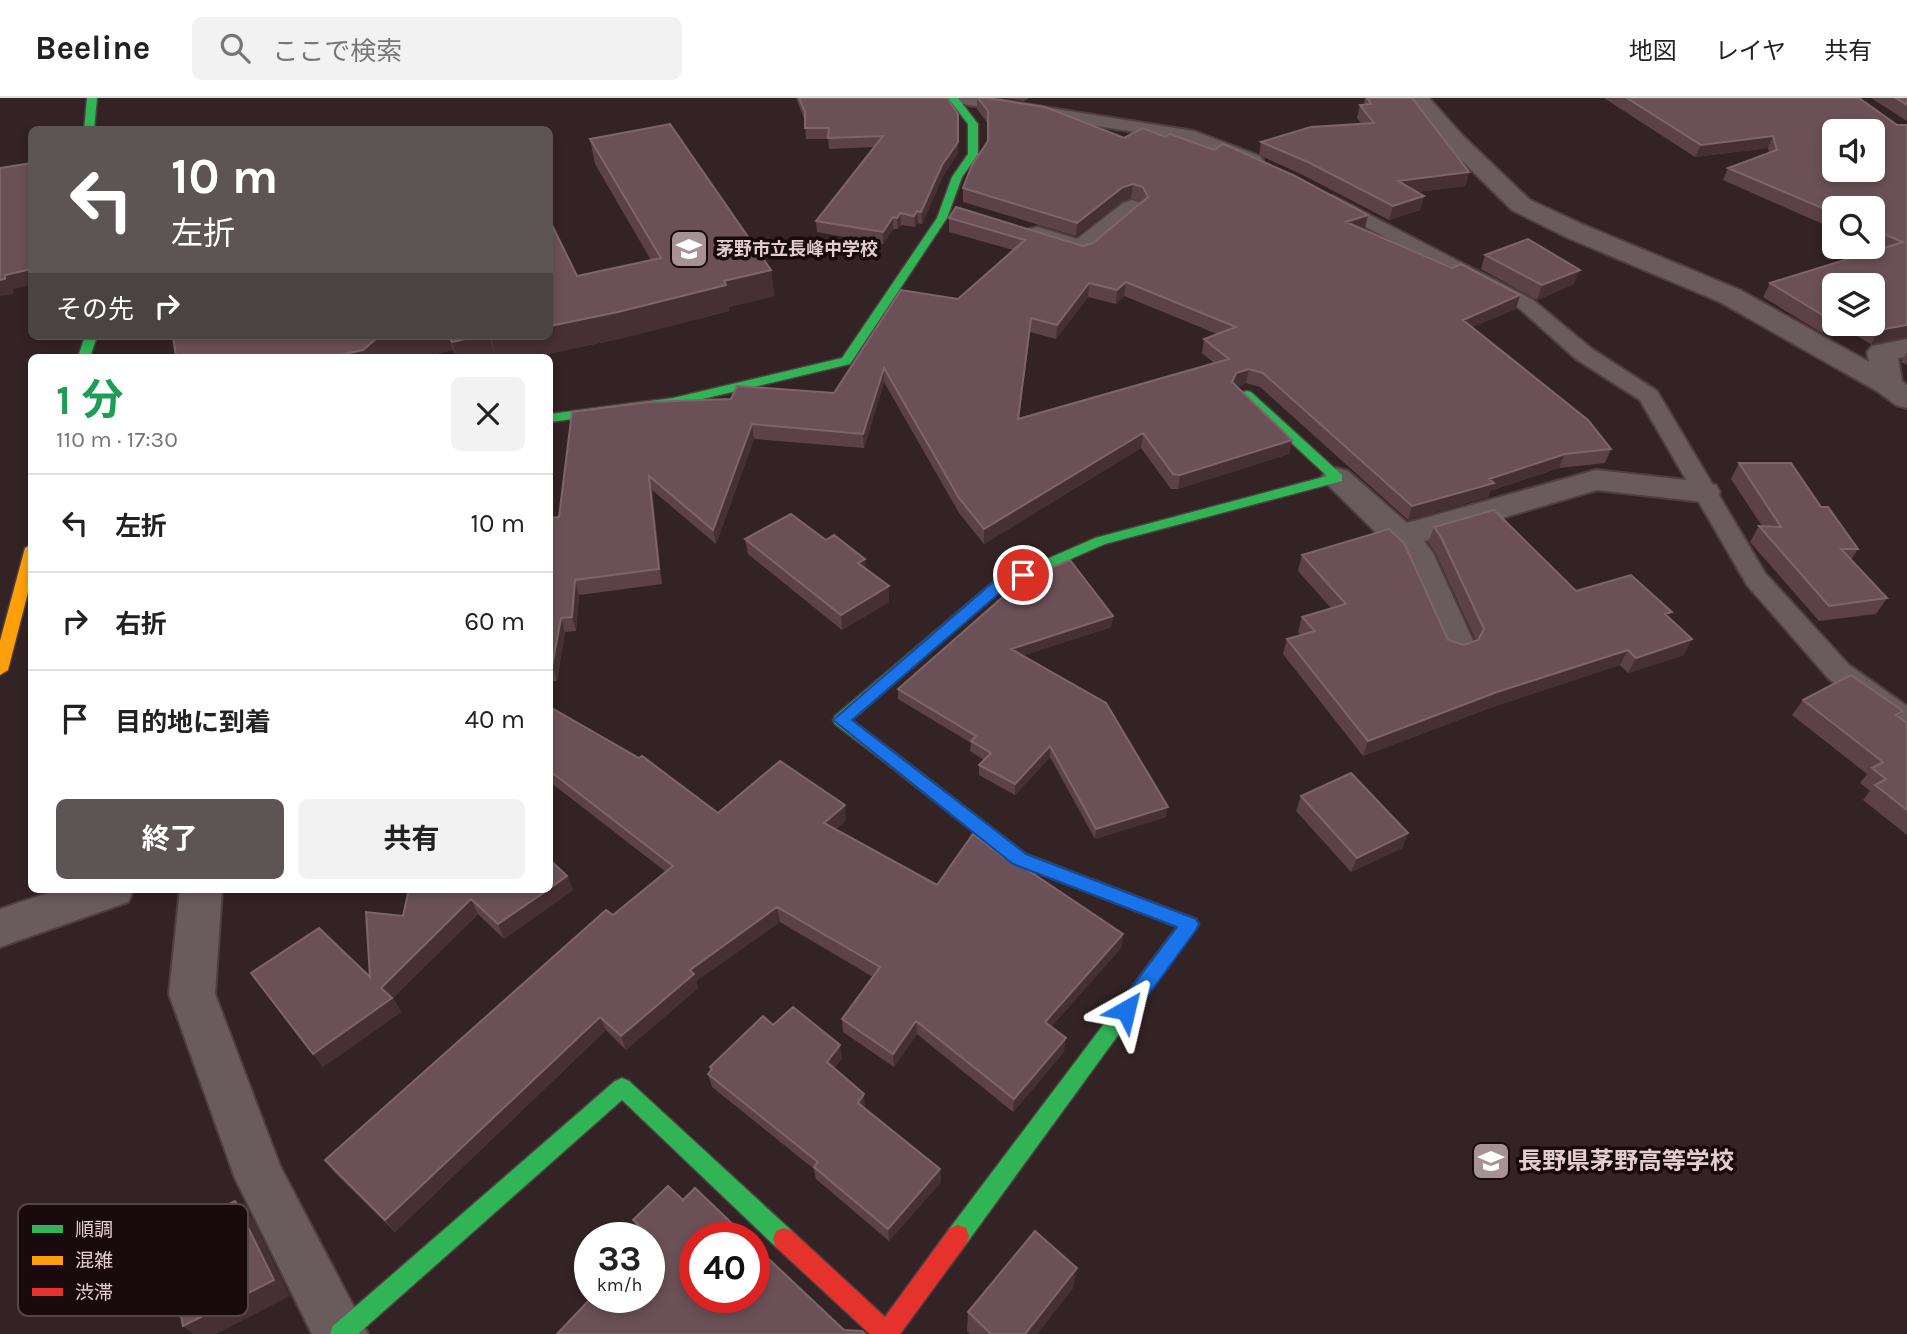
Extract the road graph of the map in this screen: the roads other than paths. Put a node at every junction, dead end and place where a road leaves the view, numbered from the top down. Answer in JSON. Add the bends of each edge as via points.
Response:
{"nodes":[{"id":1,"x":92,"y":98,"type":"edge"},
{"id":2,"x":954,"y":98,"type":"edge"},
{"id":3,"x":1417,"y":98,"type":"edge"},
{"id":4,"x":89,"y":126,"type":"edge"},
{"id":5,"x":1277,"y":172,"type":"edge"},
{"id":6,"x":1321,"y":195,"type":"edge"},
{"id":7,"x":1132,"y":208,"type":"edge"},
{"id":8,"x":1020,"y":230,"type":"edge"},
{"id":9,"x":1907,"y":348,"type":"edge"},
{"id":10,"x":1897,"y":392,"type":"edge"},
{"id":11,"x":1247,"y":396,"type":"edge"},
{"id":12,"x":553,"y":418,"type":"edge"},
{"id":13,"x":1337,"y":478,"type":"junction"},
{"id":14,"x":1704,"y":492,"type":"junction"},
{"id":15,"x":1401,"y":536,"type":"junction"},
{"id":16,"x":28,"y":563,"type":"edge"},
{"id":17,"x":1457,"y":645,"type":"edge"},
{"id":18,"x":0,"y":670,"type":"edge"},
{"id":19,"x":1907,"y":720,"type":"edge"},
{"id":20,"x":101,"y":893,"type":"edge"},
{"id":21,"x":201,"y":893,"type":"edge"},
{"id":22,"x":0,"y":928,"type":"edge"},
{"id":23,"x":341,"y":1334,"type":"edge"}],
"edges":[{"from":1,"to":4,"type":"street"},
{"from":2,"to":5,"type":"lane","via":[[1194,136]]},
{"from":2,"to":12,"type":"street","via":[[973,124],[973,154],[957,177],[958,211],[942,218],[846,362],[673,402]]},
{"from":3,"to":10,"type":"street","via":[[1521,205],[1730,296]]},
{"from":6,"to":14,"type":"lane","via":[[1526,304],[1584,354],[1649,396]]},
{"from":7,"to":8,"type":"street","via":[[1081,248]]},
{"from":9,"to":10,"type":"street","via":[[1882,352]]},
{"from":11,"to":13,"type":"street"},
{"from":13,"to":15,"type":"street"},
{"from":13,"to":23,"type":"street","via":[[1100,541],[998,586],[841,720],[1020,859],[1190,924],[886,1334],[622,1087]]},
{"from":14,"to":15,"type":"street","via":[[1596,480]]},
{"from":14,"to":19,"type":"lane","via":[[1756,579],[1839,671]]},
{"from":15,"to":17,"type":"street","via":[[1416,553]]},
{"from":16,"to":18,"type":"street"},
{"from":20,"to":22,"type":"street"},
{"from":21,"to":23,"type":"street","via":[[192,994],[260,1178]]}]}
